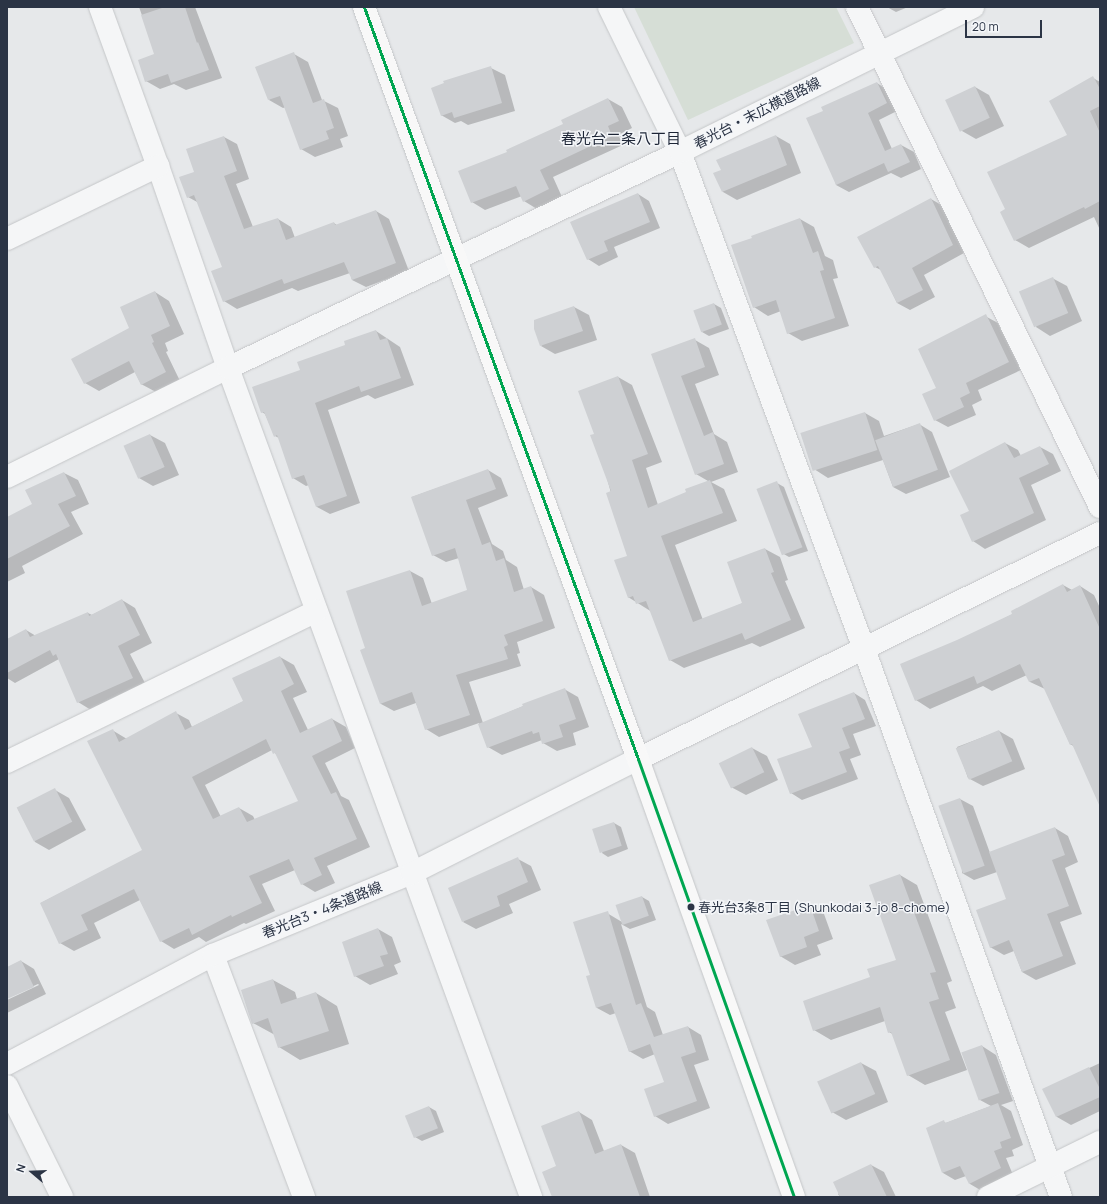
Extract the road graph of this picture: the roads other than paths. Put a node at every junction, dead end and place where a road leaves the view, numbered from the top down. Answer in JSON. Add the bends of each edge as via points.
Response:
{"nodes":[{"id":1,"x":100,"y":7,"type":"edge"},
{"id":2,"x":364,"y":7,"type":"edge"},
{"id":3,"x":609,"y":7,"type":"edge"},
{"id":4,"x":857,"y":7,"type":"edge"},
{"id":5,"x":973,"y":7,"type":"edge"},
{"id":6,"x":879,"y":52,"type":"junction"},
{"id":7,"x":680,"y":152,"type":"junction"},
{"id":8,"x":158,"y":166,"type":"junction"},
{"id":9,"x":7,"y":239,"type":"edge"},
{"id":10,"x":454,"y":259,"type":"junction"},
{"id":11,"x":228,"y":368,"type":"junction"},
{"id":12,"x":7,"y":477,"type":"edge"},
{"id":13,"x":1100,"y":507,"type":"edge"},
{"id":14,"x":1100,"y":533,"type":"edge"},
{"id":15,"x":316,"y":610,"type":"junction"},
{"id":16,"x":864,"y":649,"type":"junction"},
{"id":17,"x":638,"y":759,"type":"junction"},
{"id":18,"x":7,"y":762,"type":"edge"},
{"id":19,"x":412,"y":873,"type":"junction"},
{"id":20,"x":213,"y":955,"type":"junction"},
{"id":21,"x":7,"y":1064,"type":"edge"},
{"id":22,"x":7,"y":1086,"type":"edge"},
{"id":23,"x":1100,"y":1142,"type":"edge"},
{"id":24,"x":1050,"y":1166,"type":"junction"},
{"id":25,"x":62,"y":1197,"type":"edge"},
{"id":26,"x":304,"y":1197,"type":"edge"},
{"id":27,"x":531,"y":1197,"type":"edge"},
{"id":28,"x":794,"y":1197,"type":"edge"},
{"id":29,"x":988,"y":1197,"type":"edge"},
{"id":30,"x":1061,"y":1197,"type":"edge"}],
"edges":[{"from":1,"to":8,"type":"street"},
{"from":2,"to":10,"type":"street"},
{"from":3,"to":7,"type":"street"},
{"from":4,"to":6,"type":"street"},
{"from":5,"to":6,"type":"street","name":"春光台・末広横道路線"},
{"from":6,"to":7,"type":"street","name":"春光台・末広横道路線"},
{"from":6,"to":13,"type":"street"},
{"from":7,"to":10,"type":"street","name":"春光台・末広横道路線"},
{"from":7,"to":16,"type":"street"},
{"from":8,"to":9,"type":"street"},
{"from":8,"to":11,"type":"street"},
{"from":10,"to":11,"type":"street","name":"春光台・末広横道路線"},
{"from":10,"to":17,"type":"street"},
{"from":11,"to":12,"type":"street","name":"春光台・末広横道路線"},
{"from":11,"to":15,"type":"street"},
{"from":14,"to":16,"type":"street","name":"春光台3・4条道路線"},
{"from":15,"to":18,"type":"street"},
{"from":15,"to":19,"type":"street"},
{"from":16,"to":17,"type":"street","name":"春光台3・4条道路線"},
{"from":16,"to":24,"type":"street"},
{"from":17,"to":19,"type":"street","name":"春光台3・4条道路線"},
{"from":17,"to":28,"type":"street"},
{"from":19,"to":20,"type":"street","name":"春光台3・4条道路線"},
{"from":19,"to":27,"type":"street"},
{"from":20,"to":21,"type":"street","name":"春光台3・4条道路線"},
{"from":20,"to":26,"type":"street"},
{"from":22,"to":25,"type":"street"},
{"from":23,"to":24,"type":"street"},
{"from":24,"to":29,"type":"street"},
{"from":24,"to":30,"type":"street"}]}
